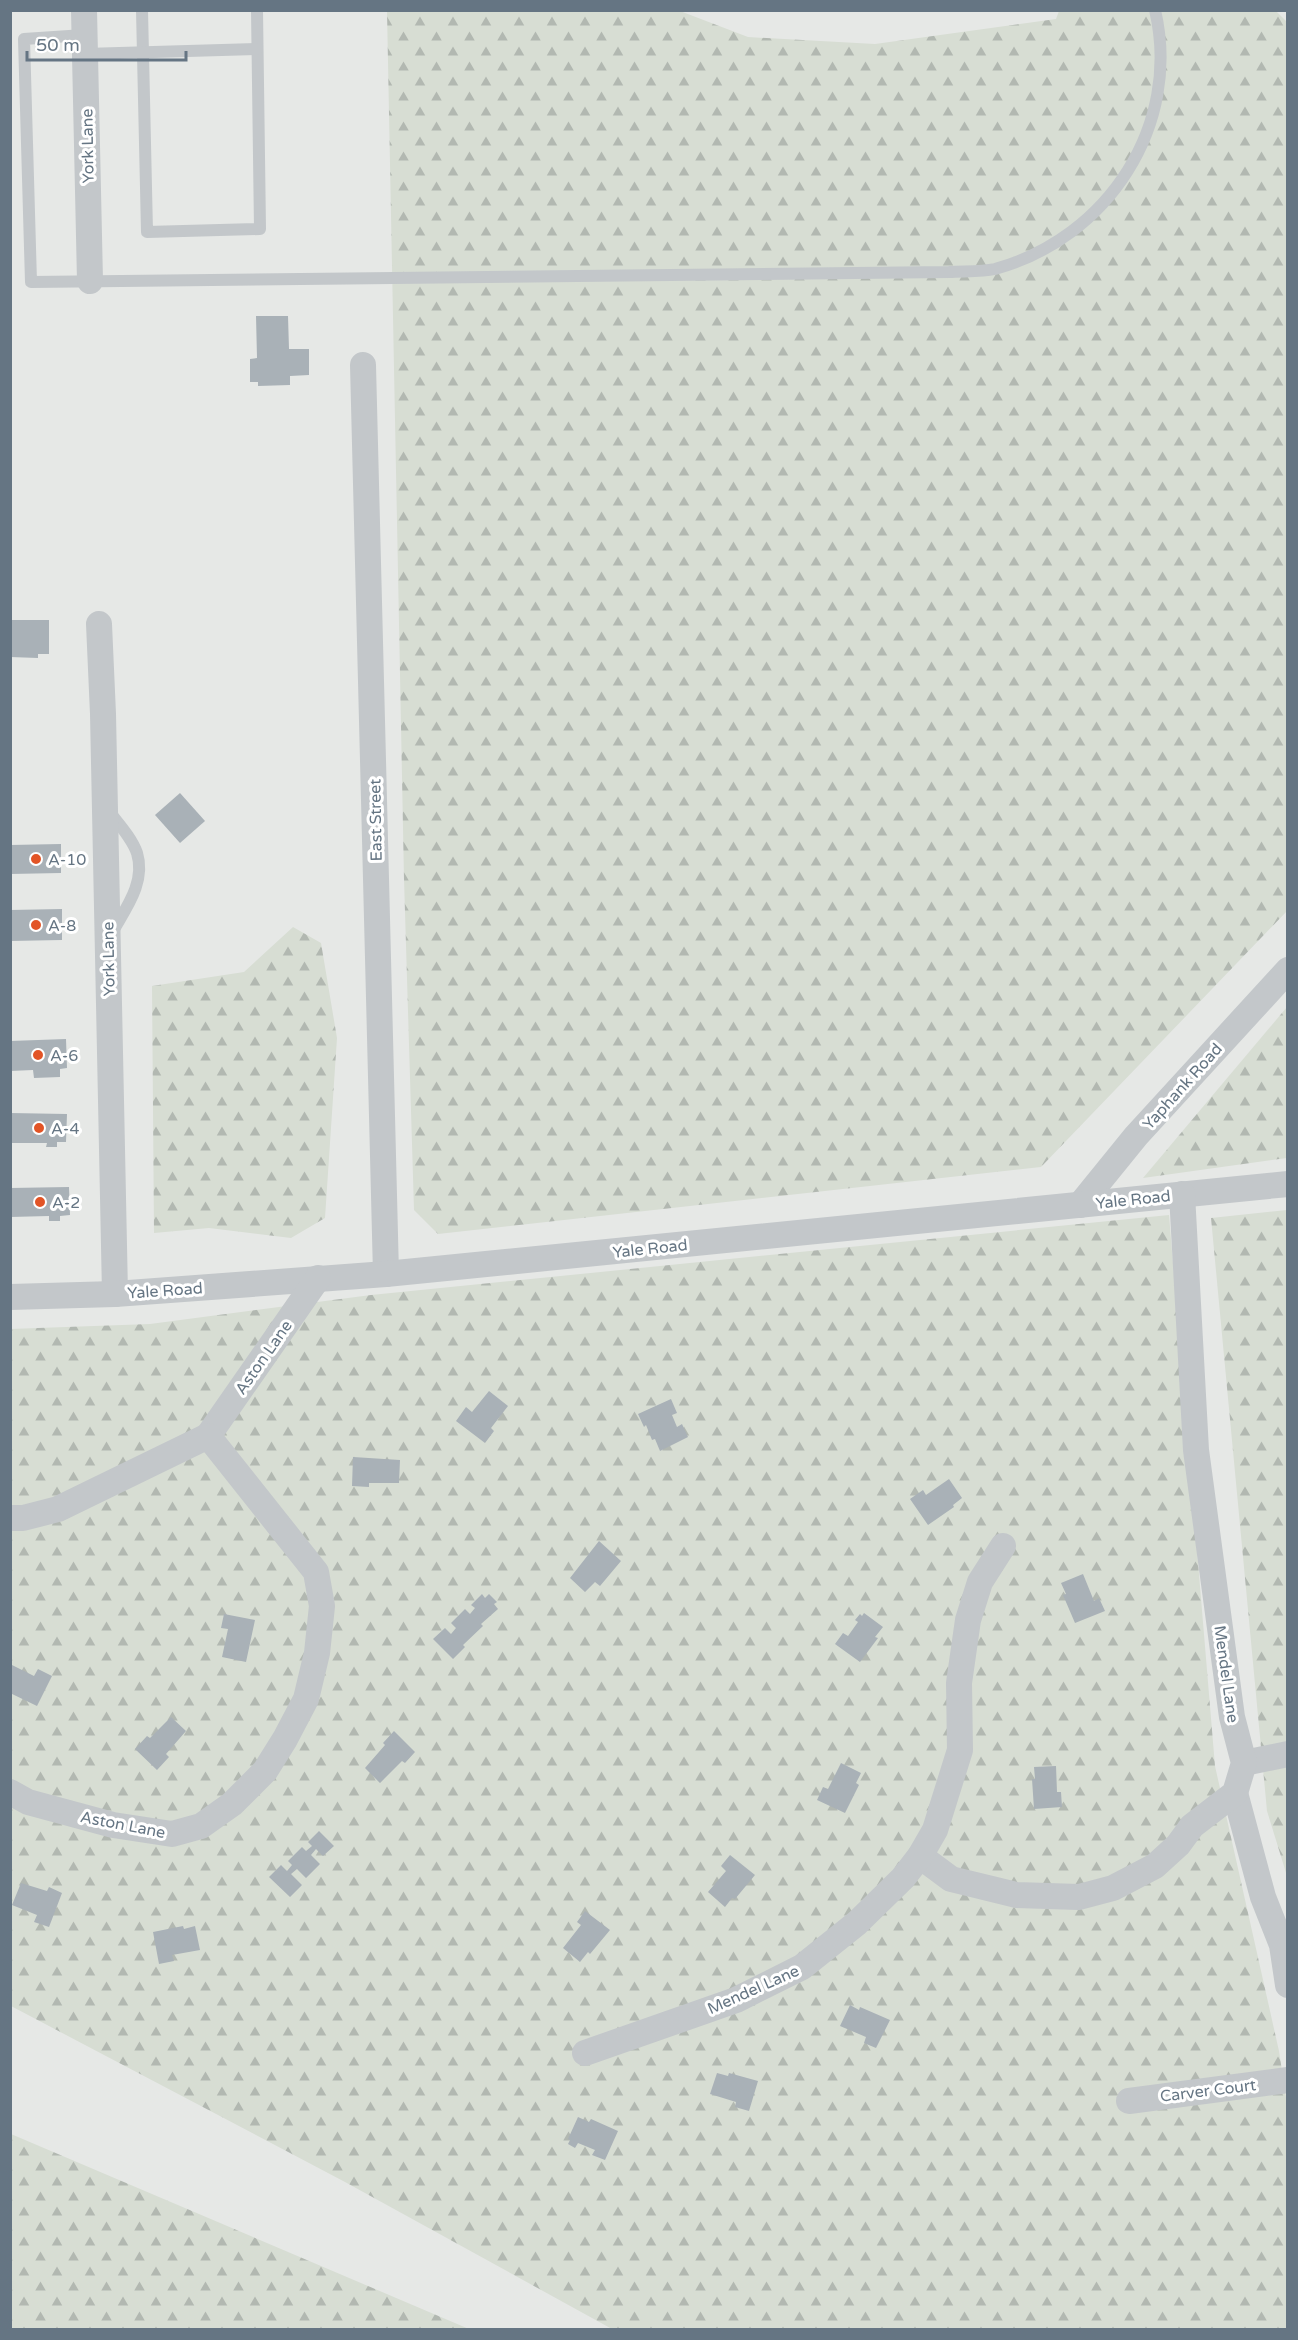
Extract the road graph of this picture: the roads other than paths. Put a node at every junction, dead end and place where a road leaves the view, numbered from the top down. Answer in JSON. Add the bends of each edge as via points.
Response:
{"nodes":[{"id":1,"x":141,"y":10,"type":"edge"},
{"id":2,"x":257,"y":10,"type":"edge"},
{"id":3,"x":1155,"y":10,"type":"edge"},
{"id":4,"x":84,"y":33,"type":"edge"},
{"id":5,"x":257,"y":49,"type":"junction"},
{"id":6,"x":142,"y":53,"type":"junction"},
{"id":7,"x":90,"y":281,"type":"junction"},
{"id":8,"x":363,"y":365,"type":"dead end"},
{"id":9,"x":99,"y":624,"type":"dead end"},
{"id":10,"x":1287,"y":970,"type":"edge"},
{"id":11,"x":1287,"y":1184,"type":"edge"},
{"id":12,"x":1182,"y":1194,"type":"junction"},
{"id":13,"x":1080,"y":1205,"type":"junction"},
{"id":14,"x":386,"y":1274,"type":"junction"},
{"id":15,"x":318,"y":1278,"type":"junction"},
{"id":16,"x":115,"y":1294,"type":"junction"},
{"id":17,"x":10,"y":1297,"type":"edge"},
{"id":18,"x":208,"y":1436,"type":"junction"},
{"id":19,"x":10,"y":1518,"type":"edge"},
{"id":20,"x":1003,"y":1546,"type":"dead end"},
{"id":21,"x":1287,"y":1754,"type":"edge"},
{"id":22,"x":1244,"y":1763,"type":"junction"},
{"id":23,"x":10,"y":1792,"type":"edge"},
{"id":24,"x":1235,"y":1793,"type":"junction"},
{"id":25,"x":920,"y":1857,"type":"junction"},
{"id":26,"x":1285,"y":1946,"type":"edge"},
{"id":27,"x":1287,"y":1985,"type":"edge"},
{"id":28,"x":585,"y":2053,"type":"dead end"},
{"id":29,"x":1287,"y":2080,"type":"edge"},
{"id":30,"x":1129,"y":2101,"type":"dead end"}],
"edges":[{"from":1,"to":6,"type":"lane"},
{"from":2,"to":5,"type":"lane"},
{"from":3,"to":7,"type":"lane","via":[[1161,36],[1161,76],[1155,114],[1118,186],[1088,219],[1057,243],[994,269]]},
{"from":4,"to":6,"type":"lane"},
{"from":4,"to":7,"type":"street","name":"York Lane"},
{"from":4,"to":7,"type":"lane","via":[[24,39],[31,282]]},
{"from":5,"to":6,"type":"lane"},
{"from":5,"to":6,"type":"lane","via":[[260,229],[147,232]]},
{"from":8,"to":14,"type":"street","name":"East Street"},
{"from":9,"to":16,"type":"street","name":"York Lane"},
{"from":10,"to":13,"type":"street","name":"Yaphank Road","via":[[1136,1136]]},
{"from":11,"to":12,"type":"street","name":"Yale Road"},
{"from":12,"to":13,"type":"street","name":"Yale Road"},
{"from":12,"to":22,"type":"street","name":"Mendel Lane","via":[[1196,1450],[1232,1718]]},
{"from":13,"to":14,"type":"street","name":"Yale Road"},
{"from":14,"to":15,"type":"street","name":"Yale Road"},
{"from":15,"to":16,"type":"street","name":"Yale Road"},
{"from":15,"to":18,"type":"street","name":"Aston Lane"},
{"from":16,"to":17,"type":"street","name":"Yale Road"},
{"from":18,"to":19,"type":"street","name":"Aston Lane","via":[[58,1509]]},
{"from":18,"to":23,"type":"street","name":"Aston Lane","via":[[316,1572],[322,1606],[318,1653],[306,1699],[285,1739],[265,1771],[232,1804],[201,1826],[172,1834],[113,1825],[28,1802]]},
{"from":20,"to":25,"type":"street","name":"Mendel Lane","via":[[980,1582],[968,1620],[960,1683],[960,1750],[935,1830]]},
{"from":21,"to":22,"type":"street"},
{"from":22,"to":24,"type":"street"},
{"from":24,"to":25,"type":"street","via":[[1192,1826],[1155,1866],[1113,1888],[1079,1898],[1016,1895],[951,1879]]},
{"from":24,"to":26,"type":"street","via":[[1263,1897]]},
{"from":25,"to":28,"type":"street","name":"Mendel Lane","via":[[856,1923],[802,1967],[736,2000]]},
{"from":26,"to":27,"type":"street"},
{"from":29,"to":30,"type":"street","name":"Carver Court"}]}
